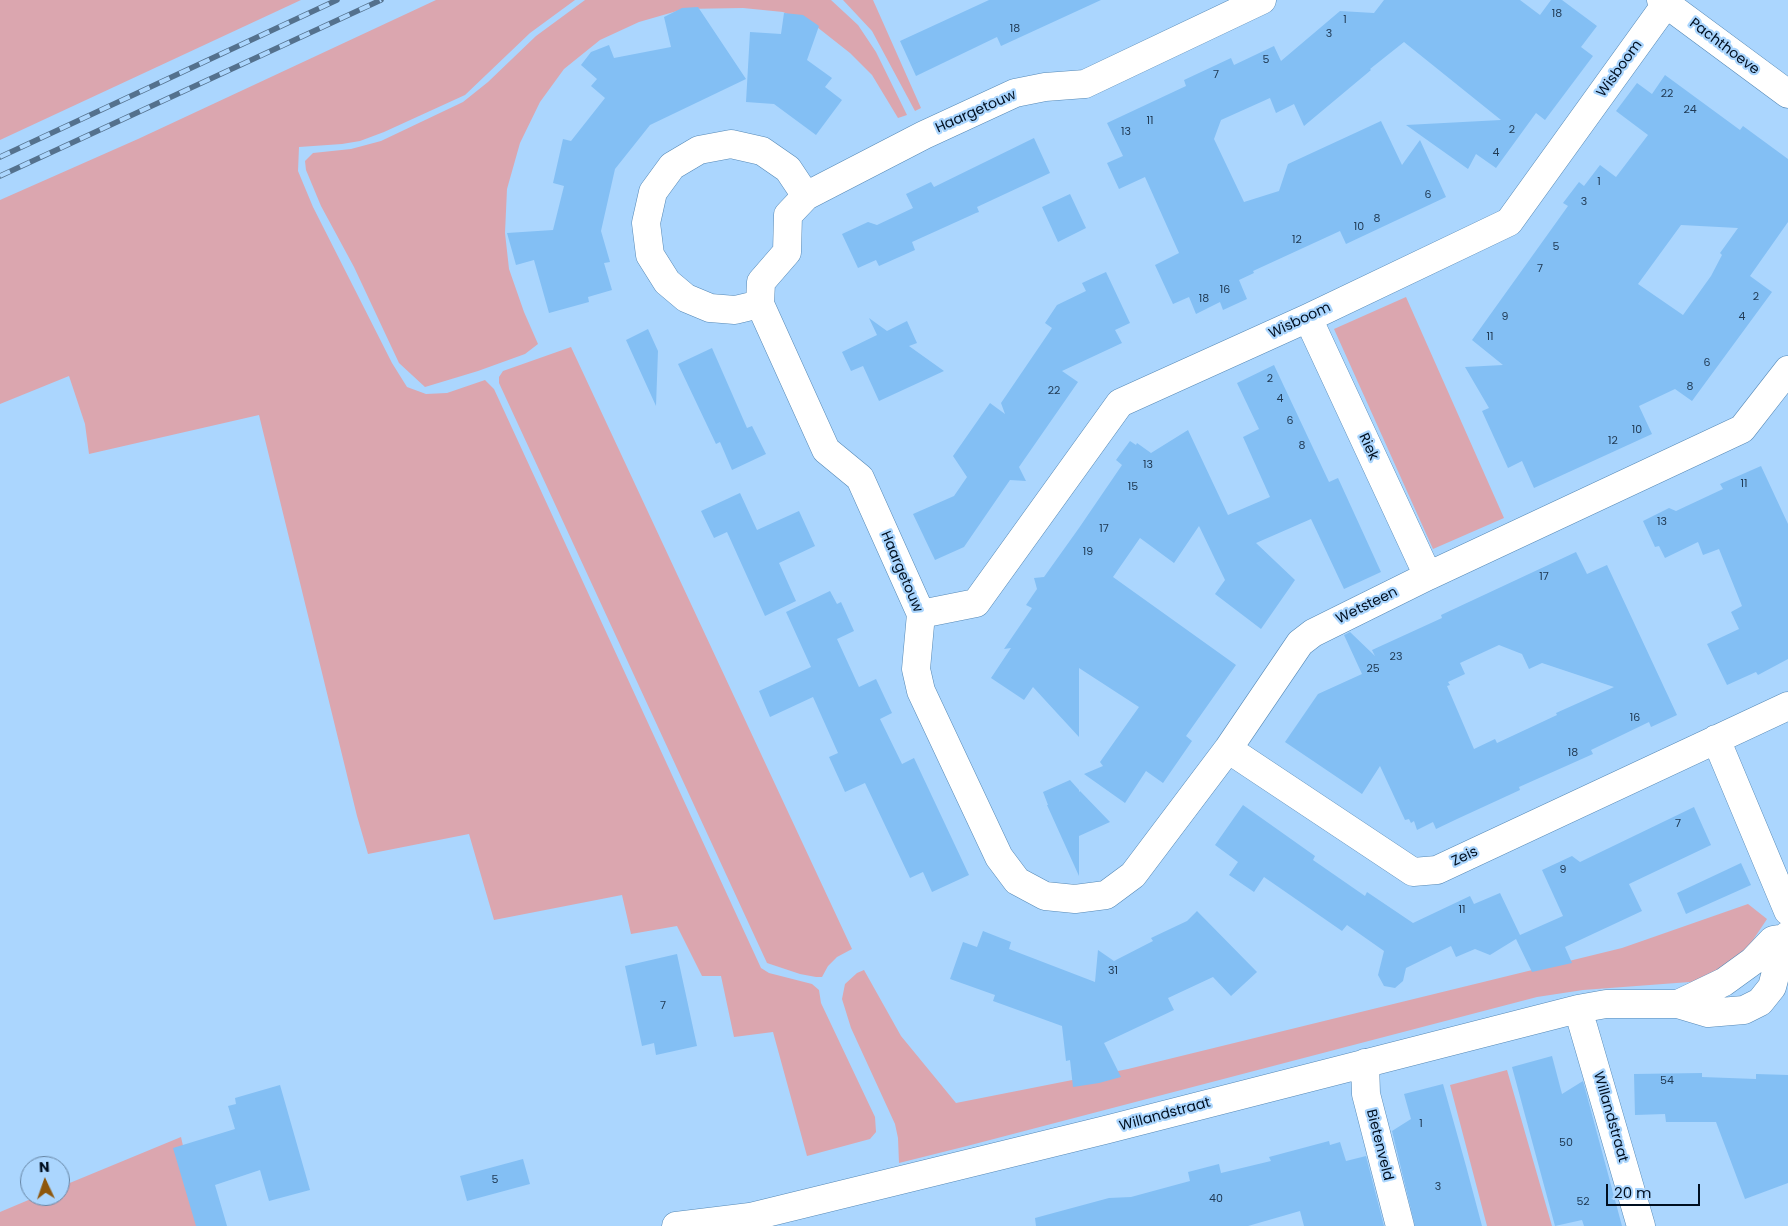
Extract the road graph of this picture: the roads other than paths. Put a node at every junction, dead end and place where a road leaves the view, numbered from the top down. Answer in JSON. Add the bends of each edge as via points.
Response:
{"nodes":[{"id":1,"x":1262,"y":0,"type":"edge"},
{"id":2,"x":1664,"y":2,"type":"edge"},
{"id":3,"x":1788,"y":94,"type":"edge"},
{"id":4,"x":806,"y":196,"type":"junction"},
{"id":5,"x":760,"y":304,"type":"junction"},
{"id":6,"x":1308,"y":318,"type":"junction"},
{"id":7,"x":1788,"y":370,"type":"edge"},
{"id":8,"x":1428,"y":576,"type":"junction"},
{"id":9,"x":921,"y":614,"type":"junction"},
{"id":10,"x":1788,"y":706,"type":"edge"},
{"id":11,"x":1716,"y":739,"type":"junction"},
{"id":12,"x":1228,"y":749,"type":"junction"},
{"id":13,"x":1016,"y":881,"type":"joint"},
{"id":14,"x":1787,"y":928,"type":"edge"},
{"id":15,"x":1678,"y":1004,"type":"junction"},
{"id":16,"x":1578,"y":1008,"type":"junction"},
{"id":17,"x":1365,"y":1063,"type":"junction"},
{"id":18,"x":740,"y":1222,"type":"edge"},
{"id":19,"x":676,"y":1226,"type":"edge"},
{"id":20,"x":1400,"y":1226,"type":"edge"},
{"id":21,"x":1641,"y":1226,"type":"edge"}],
"edges":[{"from":1,"to":4,"type":"street","name":"Haargetouw","via":[[1086,84],[1015,93],[924,135]]},
{"from":2,"to":3,"type":"street","name":"Pachthoeve"},
{"from":2,"to":6,"type":"street","name":"Wisboom","via":[[1510,222]]},
{"from":4,"to":5,"type":"street","name":"Haargetouw","via":[[788,215],[787,252],[761,282]]},
{"from":4,"to":5,"type":"street","via":[[788,169],[762,151],[731,144],[699,150],[672,166],[653,192],[646,223],[650,255],[667,282],[686,298],[710,308],[735,310]]},
{"from":5,"to":9,"type":"street","name":"Haargetouw","via":[[826,450],[860,478]]},
{"from":6,"to":8,"type":"street","name":"Riek"},
{"from":6,"to":9,"type":"street","name":"Wisboom","via":[[1120,403],[976,603]]},
{"from":7,"to":8,"type":"street","name":"Wetsteen","via":[[1742,429]]},
{"from":8,"to":12,"type":"street","name":"Wetsteen","via":[[1313,632],[1300,643]]},
{"from":9,"to":13,"type":"street","name":"Haargetouw","via":[[916,669],[921,691],[999,857]]},
{"from":10,"to":11,"type":"street","name":"Zeis"},
{"from":11,"to":12,"type":"street","name":"Zeis","via":[[1437,870],[1413,872]]},
{"from":11,"to":14,"type":"street"},
{"from":12,"to":13,"type":"street","name":"Wetsteen","via":[[1134,875],[1106,896],[1075,899],[1046,896]]},
{"from":14,"to":15,"type":"street","name":"Willandstraat","via":[[1753,961],[1724,982]]},
{"from":14,"to":15,"type":"street","name":"Willandstraat","via":[[1772,987],[1760,1002],[1744,1010],[1708,1013]]},
{"from":15,"to":16,"type":"street","name":"Willandstraat","via":[[1606,1004]]},
{"from":16,"to":17,"type":"street","name":"Willandstraat"},
{"from":16,"to":21,"type":"street","name":"Willandstraat"},
{"from":17,"to":18,"type":"street","name":"Willandstraat"},
{"from":17,"to":20,"type":"street","name":"Bietenveld","via":[[1366,1094]]},
{"from":18,"to":19,"type":"street","name":"Willandstraat"}]}
